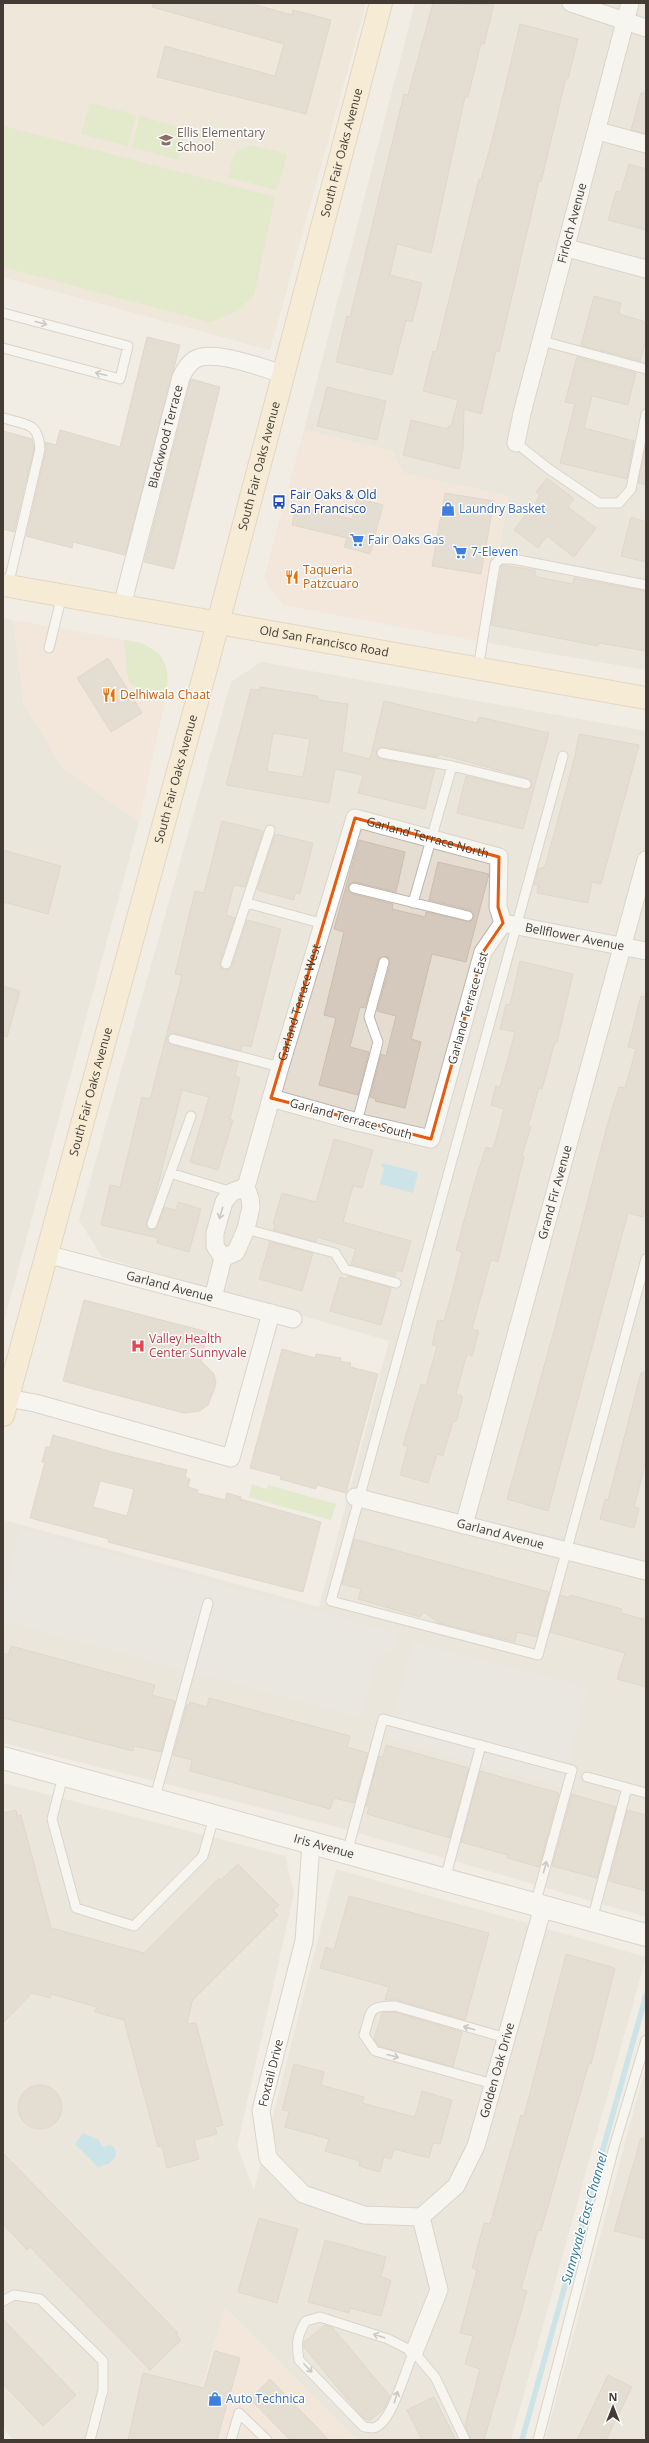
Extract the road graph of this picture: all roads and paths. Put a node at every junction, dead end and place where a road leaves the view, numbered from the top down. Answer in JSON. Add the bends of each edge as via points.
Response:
{"nodes":[{"id":1,"x":381,"y":3,"type":"edge"},
{"id":2,"x":571,"y":3,"type":"edge"},
{"id":3,"x":630,"y":3,"type":"edge"},
{"id":4,"x":625,"y":22,"type":"junction"},
{"id":5,"x":646,"y":28,"type":"edge"},
{"id":6,"x":598,"y":131,"type":"junction"},
{"id":7,"x":646,"y":144,"type":"edge"},
{"id":8,"x":567,"y":248,"type":"junction"},
{"id":9,"x":646,"y":269,"type":"edge"},
{"id":10,"x":3,"y":313,"type":"edge"},
{"id":11,"x":542,"y":341,"type":"junction"},
{"id":12,"x":3,"y":348,"type":"edge"},
{"id":13,"x":646,"y":369,"type":"edge"},
{"id":14,"x":283,"y":374,"type":"junction"},
{"id":15,"x":646,"y":414,"type":"edge"},
{"id":16,"x":4,"y":418,"type":"edge"},
{"id":17,"x":516,"y":443,"type":"joint"},
{"id":18,"x":6,"y":585,"type":"edge"},
{"id":19,"x":646,"y":585,"type":"edge"},
{"id":20,"x":62,"y":595,"type":"junction"},
{"id":21,"x":122,"y":606,"type":"junction"},
{"id":22,"x":218,"y":624,"type":"junction"},
{"id":23,"x":49,"y":648,"type":"dead end"},
{"id":24,"x":478,"y":670,"type":"junction"},
{"id":25,"x":646,"y":698,"type":"edge"},
{"id":26,"x":382,"y":753,"type":"dead end"},
{"id":27,"x":564,"y":756,"type":"dead end"},
{"id":28,"x":452,"y":766,"type":"junction"},
{"id":29,"x":526,"y":784,"type":"dead end"},
{"id":30,"x":355,"y":818,"type":"joint"},
{"id":31,"x":270,"y":830,"type":"dead end"},
{"id":32,"x":431,"y":839,"type":"junction"},
{"id":33,"x":646,"y":860,"type":"edge"},
{"id":34,"x":354,"y":888,"type":"dead end"},
{"id":35,"x":247,"y":903,"type":"junction"},
{"id":36,"x":413,"y":903,"type":"junction"},
{"id":37,"x":468,"y":916,"type":"dead end"},
{"id":38,"x":324,"y":924,"type":"junction"},
{"id":39,"x":510,"y":924,"type":"junction"},
{"id":40,"x":624,"y":946,"type":"junction"},
{"id":41,"x":646,"y":950,"type":"edge"},
{"id":42,"x":384,"y":962,"type":"dead end"},
{"id":43,"x":226,"y":964,"type":"dead end"},
{"id":44,"x":173,"y":1039,"type":"dead end"},
{"id":45,"x":280,"y":1067,"type":"junction"},
{"id":46,"x":271,"y":1098,"type":"junction"},
{"id":47,"x":191,"y":1116,"type":"dead end"},
{"id":48,"x":357,"y":1122,"type":"junction"},
{"id":49,"x":431,"y":1139,"type":"joint"},
{"id":50,"x":170,"y":1173,"type":"junction"},
{"id":51,"x":238,"y":1189,"type":"junction"},
{"id":52,"x":152,"y":1224,"type":"dead end"},
{"id":53,"x":246,"y":1229,"type":"junction"},
{"id":54,"x":46,"y":1254,"type":"junction"},
{"id":55,"x":224,"y":1258,"type":"junction"},
{"id":56,"x":646,"y":1259,"type":"edge"},
{"id":57,"x":396,"y":1283,"type":"dead end"},
{"id":58,"x":213,"y":1298,"type":"junction"},
{"id":59,"x":271,"y":1313,"type":"junction"},
{"id":60,"x":292,"y":1320,"type":"dead end"},
{"id":61,"x":5,"y":1407,"type":"edge"},
{"id":62,"x":357,"y":1497,"type":"junction"},
{"id":63,"x":464,"y":1525,"type":"junction"},
{"id":64,"x":567,"y":1551,"type":"junction"},
{"id":65,"x":646,"y":1572,"type":"edge"},
{"id":66,"x":208,"y":1603,"type":"dead end"},
{"id":67,"x":481,"y":1746,"type":"junction"},
{"id":68,"x":3,"y":1758,"type":"edge"},
{"id":69,"x":63,"y":1776,"type":"junction"},
{"id":70,"x":587,"y":1777,"type":"dead end"},
{"id":71,"x":627,"y":1788,"type":"junction"},
{"id":72,"x":646,"y":1794,"type":"edge"},
{"id":73,"x":154,"y":1801,"type":"junction"},
{"id":74,"x":214,"y":1817,"type":"junction"},
{"id":75,"x":311,"y":1844,"type":"junction"},
{"id":76,"x":347,"y":1853,"type":"junction"},
{"id":77,"x":445,"y":1880,"type":"junction"},
{"id":78,"x":539,"y":1906,"type":"junction"},
{"id":79,"x":592,"y":1920,"type":"junction"},
{"id":80,"x":646,"y":1934,"type":"edge"},
{"id":81,"x":506,"y":2038,"type":"junction"},
{"id":82,"x":646,"y":2040,"type":"edge"},
{"id":83,"x":493,"y":2084,"type":"junction"},
{"id":84,"x":421,"y":2217,"type":"junction"},
{"id":85,"x":3,"y":2301,"type":"edge"},
{"id":86,"x":414,"y":2352,"type":"junction"},
{"id":87,"x":90,"y":2440,"type":"edge"},
{"id":88,"x":231,"y":2440,"type":"edge"},
{"id":89,"x":267,"y":2440,"type":"edge"},
{"id":90,"x":465,"y":2440,"type":"edge"},
{"id":91,"x":538,"y":2440,"type":"edge"}],
"edges":[{"from":1,"to":14,"type":"main road","name":"South Fair Oaks Avenue"},
{"from":2,"to":4,"type":"street"},
{"from":3,"to":4,"type":"street","name":"Firloch Avenue"},
{"from":4,"to":5,"type":"street"},
{"from":4,"to":6,"type":"street","name":"Firloch Avenue"},
{"from":6,"to":7,"type":"street"},
{"from":6,"to":8,"type":"street","name":"Firloch Avenue"},
{"from":8,"to":9,"type":"street"},
{"from":8,"to":11,"type":"street","name":"Firloch Avenue"},
{"from":10,"to":12,"type":"lane","one_way":true,"via":[[128,346],[120,379]]},
{"from":11,"to":13,"type":"lane"},
{"from":11,"to":17,"type":"street","name":"Firloch Avenue"},
{"from":14,"to":21,"type":"street","name":"Blackwood Terrace","via":[[213,355],[194,360],[186,368],[180,377]]},
{"from":14,"to":22,"type":"main road","name":"South Fair Oaks Avenue"},
{"from":15,"to":17,"type":"lane","via":[[631,489],[619,503],[599,503],[548,469]]},
{"from":16,"to":18,"type":"lane","via":[[35,428],[39,434],[40,449]]},
{"from":18,"to":20,"type":"main road","name":"Old San Francisco Road"},
{"from":19,"to":24,"type":"lane","via":[[513,559],[500,559],[495,564]]},
{"from":20,"to":21,"type":"main road","name":"Old San Francisco Road"},
{"from":20,"to":23,"type":"lane"},
{"from":21,"to":22,"type":"main road","name":"Old San Francisco Road"},
{"from":22,"to":24,"type":"main road","name":"Old San Francisco Road"},
{"from":22,"to":54,"type":"main road","name":"South Fair Oaks Avenue"},
{"from":24,"to":25,"type":"main road","name":"Old San Francisco Road"},
{"from":26,"to":28,"type":"lane"},
{"from":27,"to":39,"type":"lane"},
{"from":28,"to":29,"type":"lane"},
{"from":28,"to":32,"type":"lane"},
{"from":30,"to":32,"type":"street","name":"Garland Terrace North"},
{"from":30,"to":38,"type":"street","name":"Garland Terrace West"},
{"from":31,"to":35,"type":"lane"},
{"from":32,"to":36,"type":"lane"},
{"from":32,"to":39,"type":"street","name":"Garland Terrace North","via":[[499,857],[498,908]]},
{"from":33,"to":40,"type":"street","name":"Grand Fir Avenue"},
{"from":34,"to":36,"type":"lane"},
{"from":35,"to":38,"type":"lane"},
{"from":35,"to":43,"type":"lane"},
{"from":36,"to":37,"type":"lane"},
{"from":38,"to":45,"type":"street","name":"Garland Terrace West"},
{"from":39,"to":40,"type":"street","name":"Bellflower Avenue"},
{"from":39,"to":49,"type":"street","name":"Garland Terrace East","via":[[483,952]]},
{"from":39,"to":62,"type":"lane"},
{"from":40,"to":41,"type":"street","name":"Bellflower Avenue"},
{"from":40,"to":63,"type":"street","name":"Grand Fir Avenue"},
{"from":42,"to":48,"type":"lane","via":[[369,1017],[378,1042]]},
{"from":44,"to":45,"type":"lane"},
{"from":45,"to":46,"type":"street","name":"Garland Terrace West"},
{"from":46,"to":48,"type":"street","name":"Garland Terrace South"},
{"from":46,"to":51,"type":"street","name":"Garland Terrace West"},
{"from":47,"to":50,"type":"lane"},
{"from":48,"to":49,"type":"street","name":"Garland Terrace South"},
{"from":50,"to":51,"type":"lane"},
{"from":50,"to":52,"type":"lane"},
{"from":51,"to":53,"type":"street","via":[[250,1198],[251,1207]]},
{"from":51,"to":55,"type":"street","name":"Garland Terrace West","one_way":true,"via":[[224,1202],[215,1233],[215,1246]]},
{"from":53,"to":55,"type":"street","via":[[236,1252]]},
{"from":53,"to":57,"type":"lane","via":[[335,1253],[345,1269]]},
{"from":54,"to":58,"type":"street","name":"Garland Avenue"},
{"from":54,"to":61,"type":"main road","name":"South Fair Oaks Avenue"},
{"from":55,"to":58,"type":"street"},
{"from":56,"to":64,"type":"lane"},
{"from":58,"to":59,"type":"street","name":"Garland Avenue"},
{"from":59,"to":60,"type":"street","name":"Garland Avenue"},
{"from":59,"to":61,"type":"street","via":[[231,1458],[35,1403]]},
{"from":62,"to":63,"type":"street","name":"Garland Avenue"},
{"from":62,"to":64,"type":"lane","via":[[331,1601],[538,1655]]},
{"from":63,"to":64,"type":"street","name":"Garland Avenue"},
{"from":64,"to":65,"type":"street","name":"Garland Avenue"},
{"from":66,"to":73,"type":"lane"},
{"from":67,"to":76,"type":"lane","via":[[383,1719]]},
{"from":67,"to":77,"type":"lane"},
{"from":78,"to":67,"type":"lane","one_way":true,"via":[[572,1770]]},
{"from":68,"to":69,"type":"street","name":"Iris Avenue"},
{"from":69,"to":73,"type":"street","name":"Iris Avenue"},
{"from":69,"to":74,"type":"lane","via":[[52,1819],[76,1908],[134,1926],[203,1856]]},
{"from":70,"to":71,"type":"lane"},
{"from":71,"to":72,"type":"lane"},
{"from":71,"to":79,"type":"lane"},
{"from":73,"to":74,"type":"street","name":"Iris Avenue"},
{"from":74,"to":75,"type":"street","name":"Iris Avenue"},
{"from":75,"to":76,"type":"street","name":"Iris Avenue"},
{"from":75,"to":84,"type":"street","name":"Foxtail Drive","via":[[304,1941],[261,2110],[268,2158],[303,2194],[364,2215]]},
{"from":76,"to":77,"type":"street","name":"Iris Avenue"},
{"from":77,"to":78,"type":"street","name":"Iris Avenue"},
{"from":78,"to":79,"type":"street","name":"Iris Avenue"},
{"from":78,"to":81,"type":"street","name":"Golden Oak Drive"},
{"from":79,"to":80,"type":"street","name":"Iris Avenue"},
{"from":81,"to":83,"type":"street","name":"Golden Oak Drive"},
{"from":81,"to":83,"type":"lane","one_way":true,"via":[[395,2006],[377,2006],[372,2009],[364,2035],[375,2051]]},
{"from":82,"to":91,"type":"lane","via":[[614,2147]]},
{"from":83,"to":84,"type":"street","name":"Golden Oak Drive","via":[[476,2146],[456,2186]]},
{"from":84,"to":86,"type":"street","via":[[439,2290]]},
{"from":85,"to":87,"type":"lane","via":[[14,2295],[40,2299],[103,2361],[103,2390]]},
{"from":86,"to":86,"type":"lane","one_way":true,"via":[[388,2339],[320,2317],[306,2321],[296,2344],[299,2360],[364,2427],[374,2428],[381,2424],[393,2408],[403,2374]]},
{"from":86,"to":90,"type":"lane","via":[[435,2377]]},
{"from":88,"to":89,"type":"lane","via":[[239,2414]]}]}
